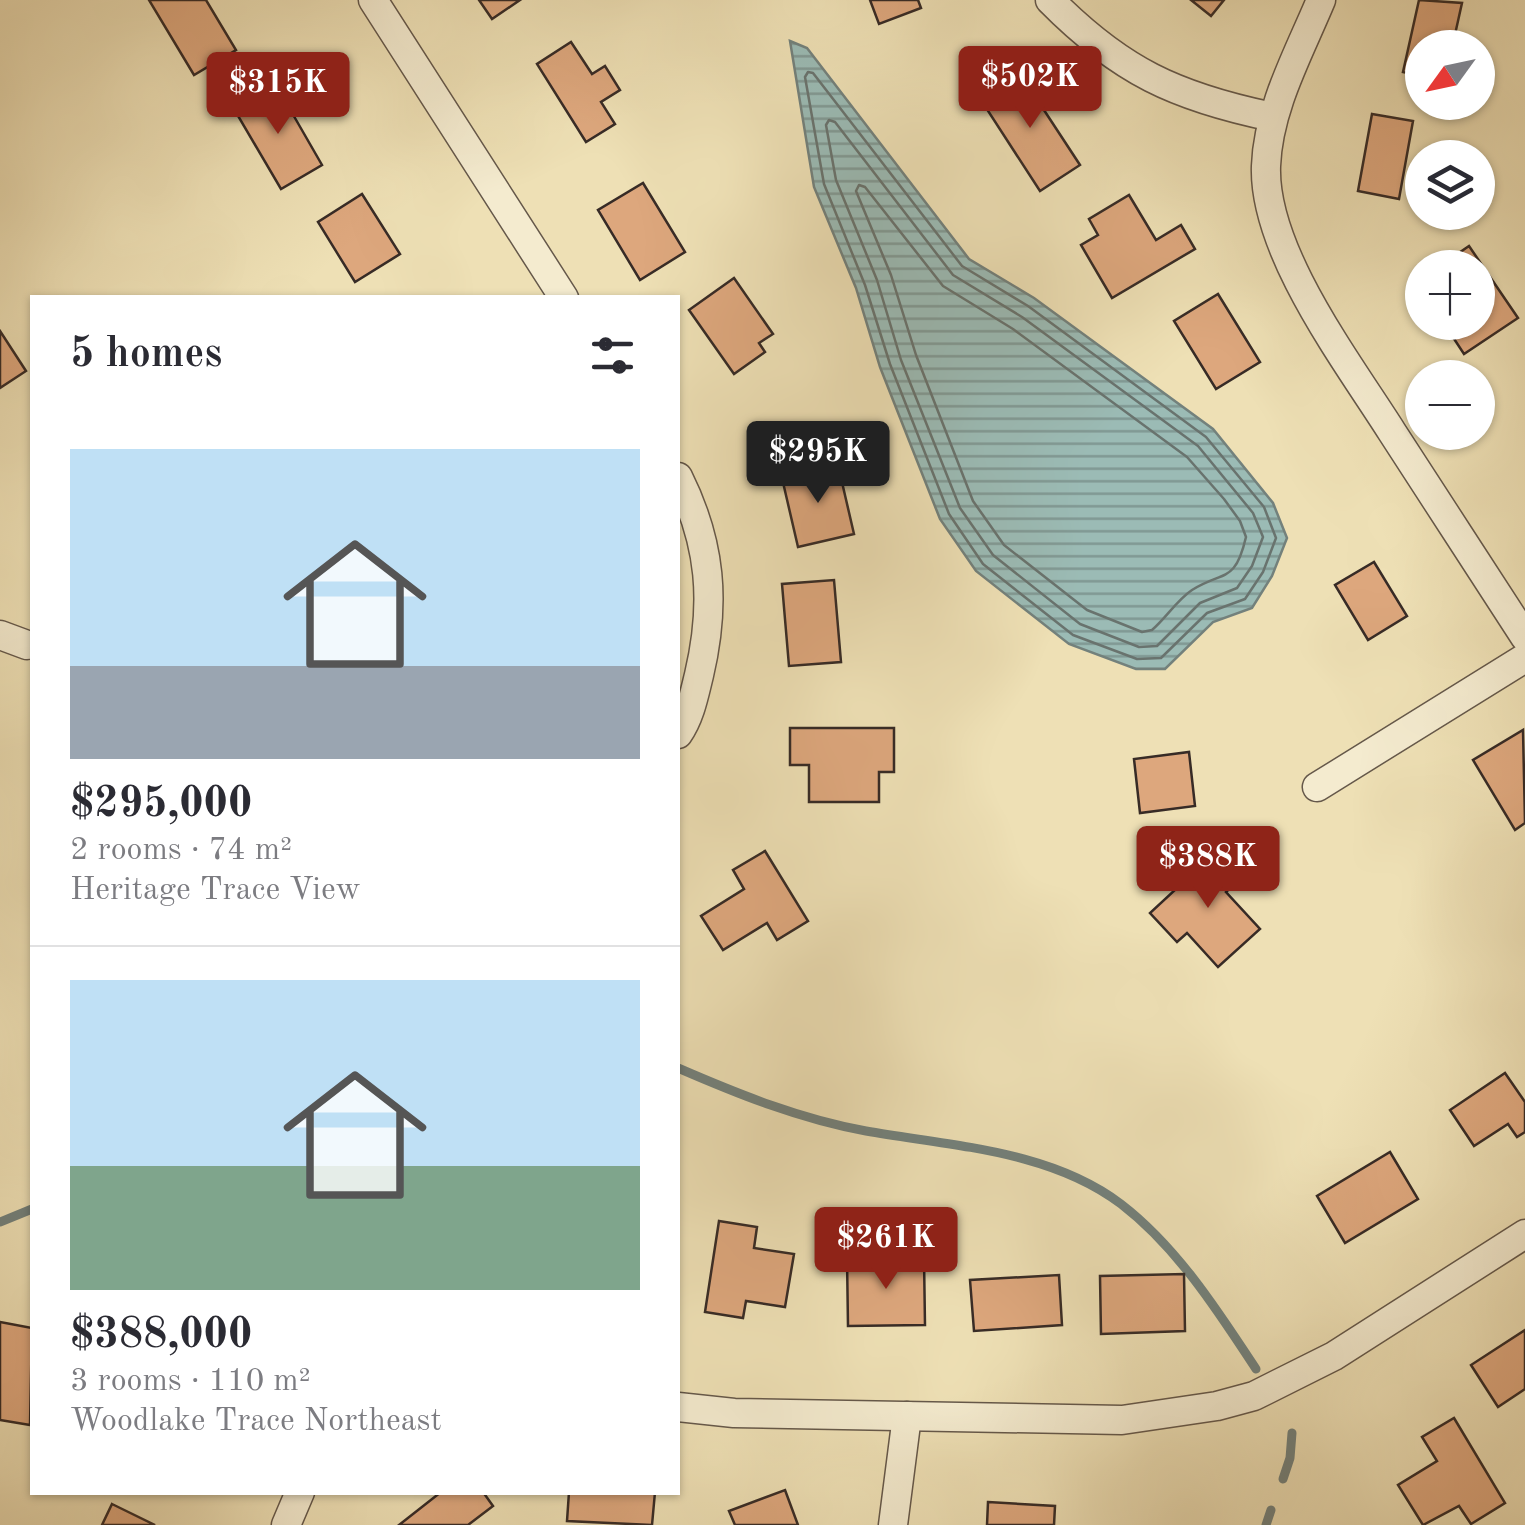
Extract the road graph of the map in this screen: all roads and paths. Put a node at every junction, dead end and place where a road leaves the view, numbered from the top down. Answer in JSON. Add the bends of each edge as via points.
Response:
{"nodes":[{"id":1,"x":373,"y":0,"type":"edge"},
{"id":2,"x":1050,"y":0,"type":"edge"},
{"id":3,"x":1320,"y":0,"type":"edge"},
{"id":4,"x":1273,"y":117,"type":"junction"},
{"id":5,"x":562,"y":295,"type":"edge"},
{"id":6,"x":680,"y":482,"type":"edge"},
{"id":7,"x":0,"y":635,"type":"edge"},
{"id":8,"x":1525,"y":637,"type":"edge"},
{"id":9,"x":27,"y":644,"type":"dead end"},
{"id":10,"x":1525,"y":658,"type":"edge"},
{"id":11,"x":680,"y":731,"type":"edge"},
{"id":12,"x":1317,"y":788,"type":"dead end"},
{"id":13,"x":1525,"y":1234,"type":"edge"},
{"id":14,"x":680,"y":1408,"type":"edge"},
{"id":15,"x":906,"y":1416,"type":"junction"},
{"id":16,"x":299,"y":1495,"type":"edge"},
{"id":17,"x":286,"y":1525,"type":"edge"},
{"id":18,"x":894,"y":1525,"type":"edge"}],
"edges":[{"from":1,"to":5,"type":"street"},
{"from":2,"to":4,"type":"street","via":[[1130,69],[1183,94]]},
{"from":3,"to":4,"type":"street"},
{"from":4,"to":8,"type":"street","via":[[1269,206],[1283,245],[1324,324]]},
{"from":6,"to":11,"type":"street","via":[[708,560],[708,629]]},
{"from":7,"to":9,"type":"street"},
{"from":10,"to":12,"type":"street"},
{"from":13,"to":15,"type":"street","via":[[1334,1356],[1254,1396],[1122,1420]]},
{"from":14,"to":15,"type":"street"},
{"from":15,"to":18,"type":"street"},
{"from":16,"to":17,"type":"street"}]}
